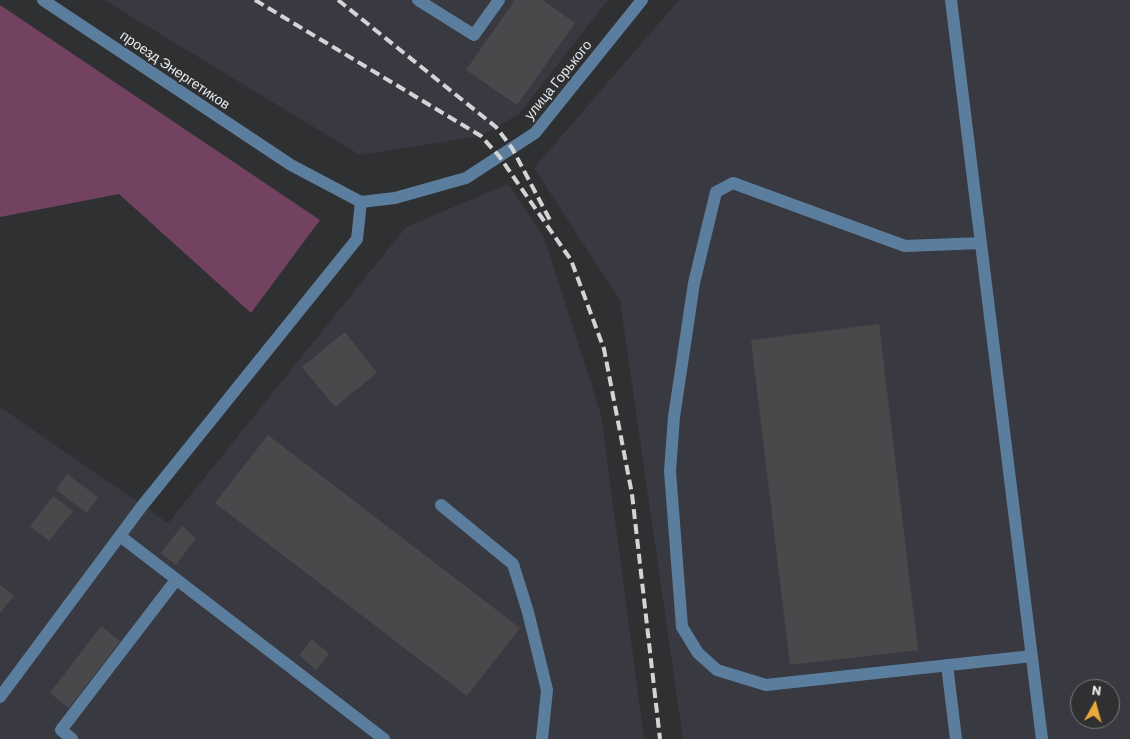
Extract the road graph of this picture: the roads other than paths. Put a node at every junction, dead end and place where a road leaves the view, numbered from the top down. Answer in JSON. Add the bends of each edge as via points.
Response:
{"nodes":[{"id":1,"x":43,"y":0,"type":"edge"},
{"id":2,"x":418,"y":0,"type":"edge"},
{"id":3,"x":499,"y":0,"type":"edge"},
{"id":4,"x":642,"y":0,"type":"edge"},
{"id":5,"x":952,"y":0,"type":"edge"},
{"id":6,"x":361,"y":202,"type":"junction"},
{"id":7,"x":981,"y":243,"type":"junction"},
{"id":8,"x":441,"y":504,"type":"dead end"},
{"id":9,"x":120,"y":536,"type":"junction"},
{"id":10,"x":176,"y":580,"type":"junction"},
{"id":11,"x":1032,"y":656,"type":"junction"},
{"id":12,"x":947,"y":665,"type":"junction"},
{"id":13,"x":0,"y":697,"type":"edge"},
{"id":14,"x":72,"y":739,"type":"edge"},
{"id":15,"x":384,"y":739,"type":"edge"},
{"id":16,"x":542,"y":739,"type":"edge"},
{"id":17,"x":956,"y":739,"type":"edge"},
{"id":18,"x":1042,"y":739,"type":"edge"}],
"edges":[{"from":1,"to":6,"type":"street","name":"проезд Энергетиков","via":[[291,165]]},
{"from":2,"to":3,"type":"street","via":[[474,35]]},
{"from":4,"to":6,"type":"street","name":"улица Горького","via":[[535,133],[466,178],[395,198]]},
{"from":5,"to":7,"type":"street"},
{"from":6,"to":9,"type":"street","via":[[357,239]]},
{"from":7,"to":11,"type":"street"},
{"from":7,"to":12,"type":"street","via":[[905,246],[733,183],[716,192],[694,283],[674,417],[670,471],[682,627],[698,652],[717,670],[766,685]]},
{"from":8,"to":16,"type":"street","via":[[513,564],[546,690]]},
{"from":9,"to":10,"type":"street"},
{"from":9,"to":13,"type":"street"},
{"from":10,"to":14,"type":"street","via":[[61,730]]},
{"from":10,"to":15,"type":"street"},
{"from":11,"to":12,"type":"street"},
{"from":11,"to":18,"type":"street"},
{"from":12,"to":17,"type":"street"}]}
